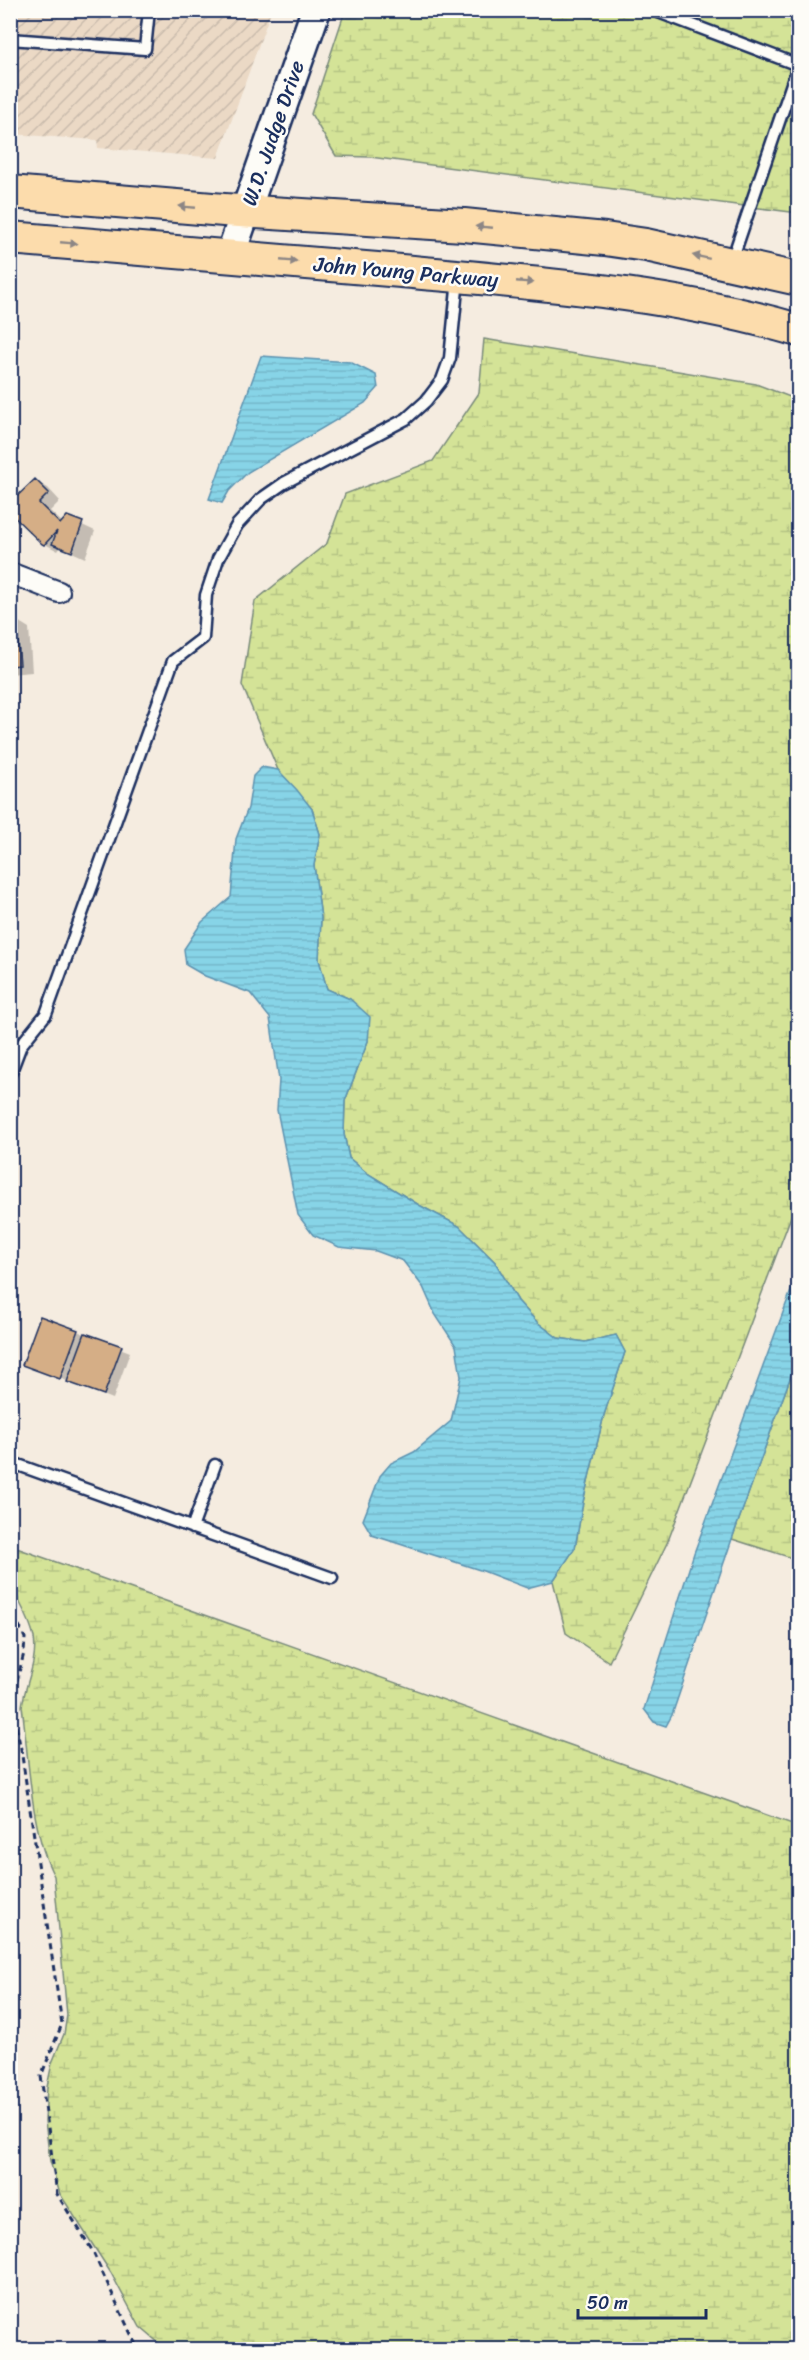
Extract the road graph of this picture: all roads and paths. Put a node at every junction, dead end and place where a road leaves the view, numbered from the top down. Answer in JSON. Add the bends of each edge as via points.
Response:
{"nodes":[{"id":1,"x":149,"y":10,"type":"edge"},
{"id":2,"x":316,"y":10,"type":"edge"},
{"id":3,"x":653,"y":10,"type":"edge"},
{"id":4,"x":792,"y":10,"type":"edge"},
{"id":5,"x":798,"y":13,"type":"edge"},
{"id":6,"x":10,"y":39,"type":"edge"},
{"id":7,"x":798,"y":66,"type":"edge"},
{"id":8,"x":10,"y":192,"type":"edge"},
{"id":9,"x":246,"y":212,"type":"junction"},
{"id":10,"x":10,"y":238,"type":"edge"},
{"id":11,"x":230,"y":256,"type":"junction"},
{"id":12,"x":731,"y":263,"type":"junction"},
{"id":13,"x":458,"y":276,"type":"junction"},
{"id":14,"x":798,"y":279,"type":"edge"},
{"id":15,"x":684,"y":304,"type":"junction"},
{"id":16,"x":798,"y":318,"type":"edge"},
{"id":17,"x":798,"y":330,"type":"edge"},
{"id":18,"x":10,"y":573,"type":"edge"},
{"id":19,"x":59,"y":592,"type":"dead end"},
{"id":20,"x":10,"y":1074,"type":"edge"},
{"id":21,"x":10,"y":1462,"type":"edge"},
{"id":22,"x":215,"y":1465,"type":"dead end"},
{"id":23,"x":192,"y":1528,"type":"junction"},
{"id":24,"x":332,"y":1578,"type":"dead end"},
{"id":25,"x":10,"y":1606,"type":"edge"},
{"id":26,"x":142,"y":2349,"type":"edge"}],
"edges":[{"from":1,"to":6,"type":"lane","via":[[145,49]]},
{"from":2,"to":9,"type":"street","name":"W.D. Judge Drive"},
{"from":3,"to":7,"type":"lane"},
{"from":4,"to":5,"type":"lane"},
{"from":7,"to":12,"type":"lane"},
{"from":9,"to":8,"type":"main road","one_way":true},
{"from":9,"to":11,"type":"street","name":"W.D. Judge Drive"},
{"from":12,"to":9,"type":"main road","one_way":true,"via":[[605,239],[464,225]]},
{"from":10,"to":11,"type":"main road","name":"John Young Parkway","one_way":true},
{"from":11,"to":13,"type":"main road","name":"John Young Parkway","one_way":true},
{"from":12,"to":14,"type":"main road"},
{"from":13,"to":15,"type":"main road","name":"John Young Parkway","one_way":true},
{"from":13,"to":20,"type":"lane","via":[[450,358],[442,380],[426,401],[406,418],[284,483],[261,499],[237,525],[218,559],[206,595],[203,638],[173,661],[46,1014],[21,1045]]},
{"from":15,"to":16,"type":"main road","via":[[724,298]]},
{"from":15,"to":17,"type":"main road","name":"John Young Parkway"},
{"from":18,"to":19,"type":"street"},
{"from":21,"to":23,"type":"lane"},
{"from":22,"to":23,"type":"lane"},
{"from":23,"to":24,"type":"lane"},
{"from":25,"to":26,"type":"path","via":[[25,1638],[11,1703],[62,2024],[41,2076],[57,2194],[92,2250],[136,2345]]}]}
